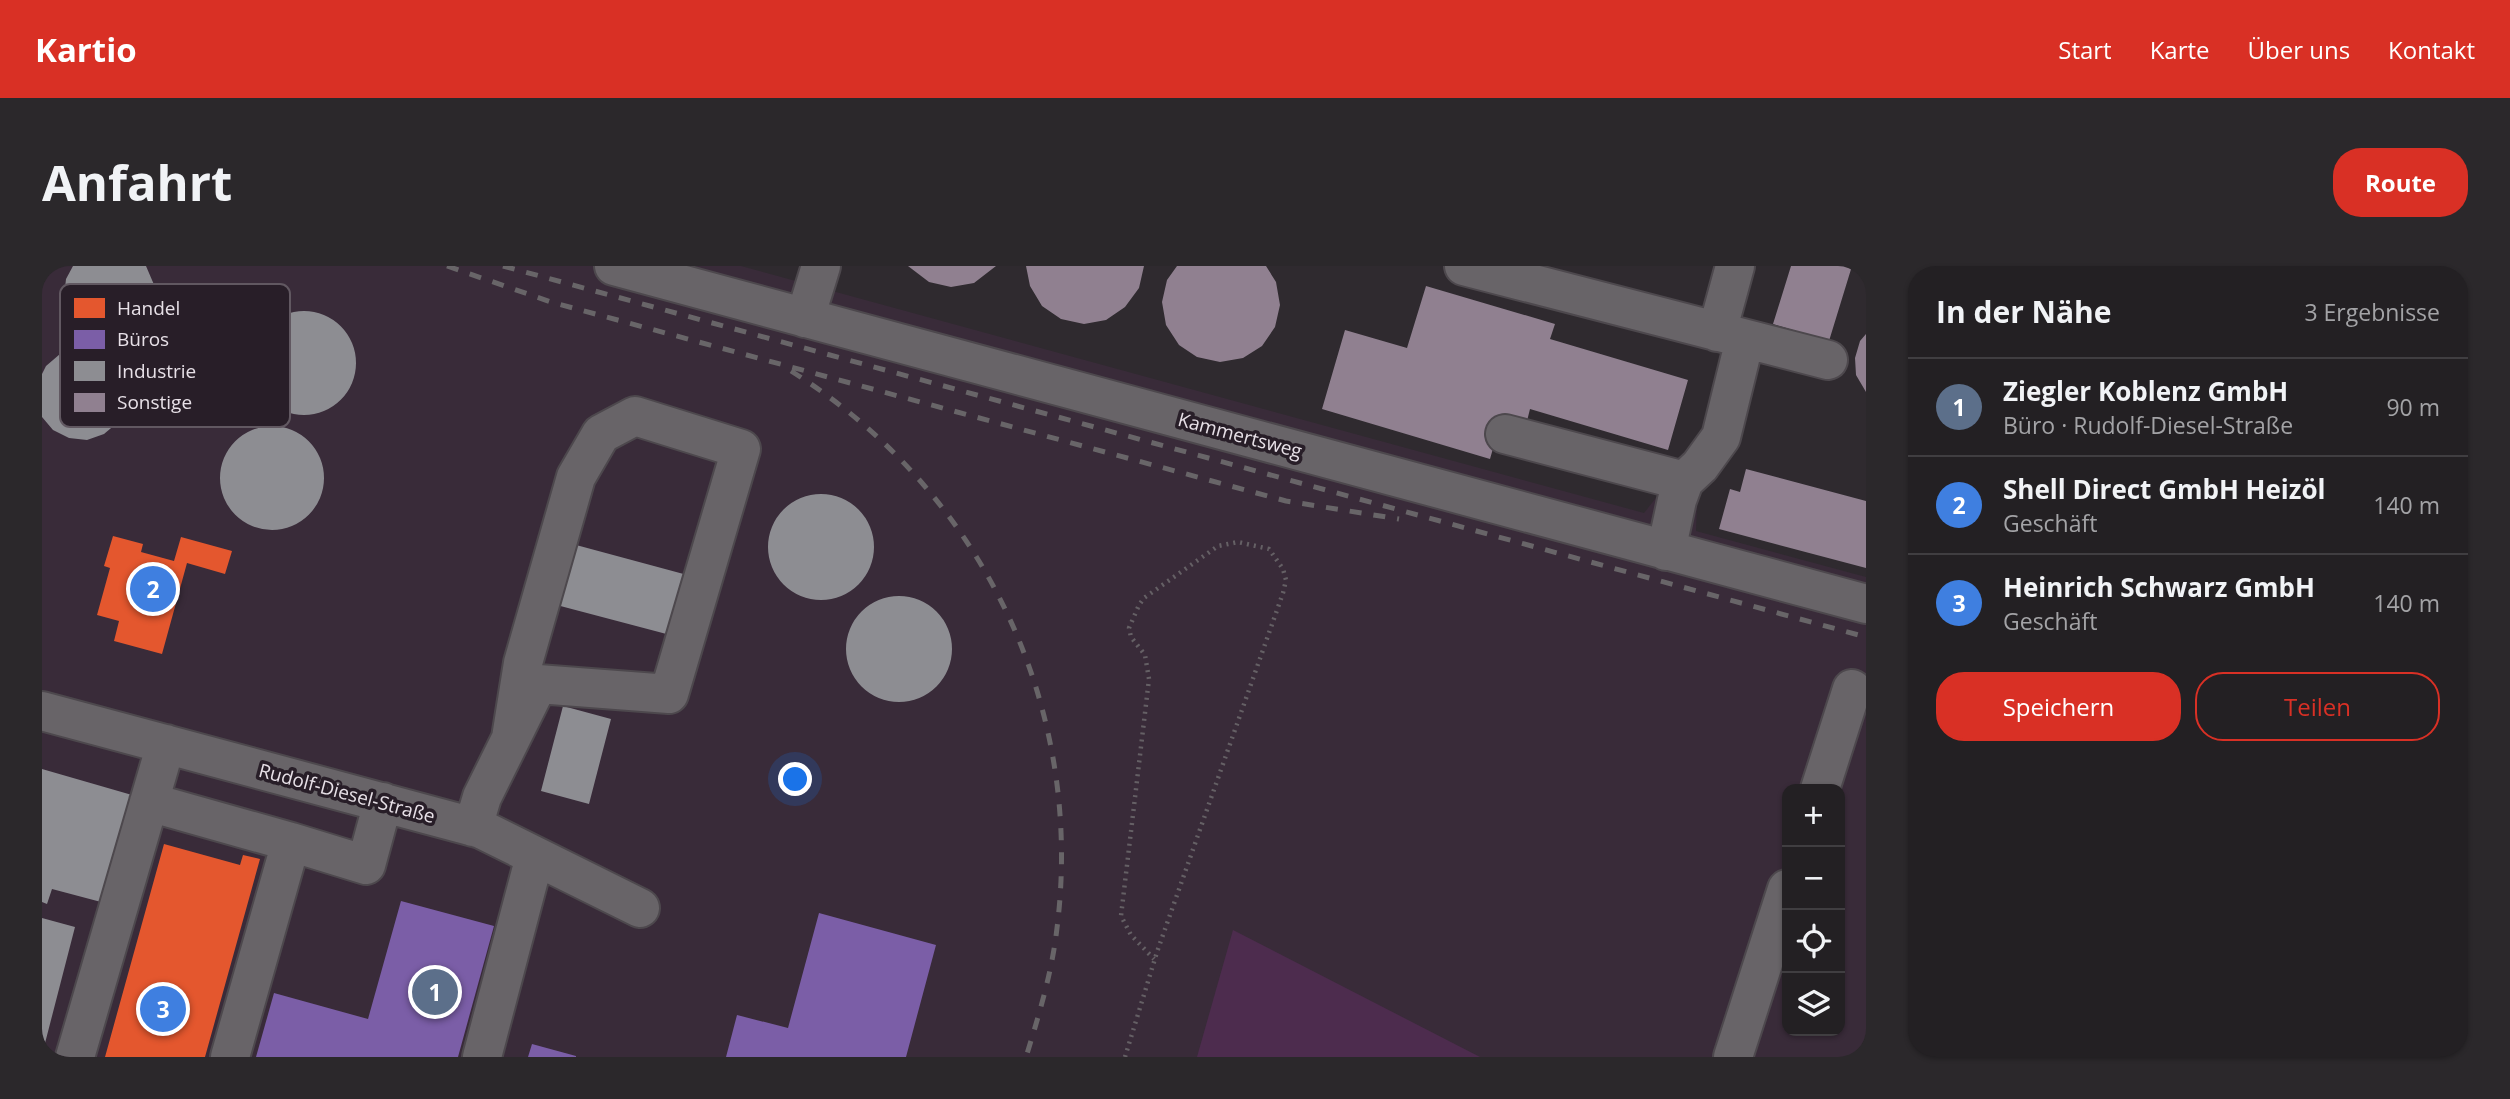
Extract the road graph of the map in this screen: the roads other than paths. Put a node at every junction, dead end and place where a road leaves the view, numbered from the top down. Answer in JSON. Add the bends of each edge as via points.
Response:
{"nodes":[{"id":1,"x":614,"y":266,"type":"edge"},
{"id":2,"x":821,"y":266,"type":"edge"},
{"id":3,"x":1464,"y":266,"type":"edge"},
{"id":4,"x":1735,"y":266,"type":"edge"},
{"id":5,"x":805,"y":318,"type":"junction"},
{"id":6,"x":1731,"y":335,"type":"junction"},
{"id":7,"x":1828,"y":360,"type":"dead end"},
{"id":8,"x":1505,"y":435,"type":"dead end"},
{"id":9,"x":1684,"y":481,"type":"junction"},
{"id":10,"x":1666,"y":551,"type":"junction"},
{"id":11,"x":1866,"y":604,"type":"edge"},
{"id":12,"x":1852,"y":690,"type":"dead end"},
{"id":13,"x":42,"y":711,"type":"edge"},
{"id":14,"x":511,"y":738,"type":"junction"},
{"id":15,"x":166,"y":744,"type":"junction"},
{"id":16,"x":1821,"y":784,"type":"edge"},
{"id":17,"x":149,"y":803,"type":"junction"},
{"id":18,"x":383,"y":803,"type":"junction"},
{"id":19,"x":473,"y":827,"type":"junction"},
{"id":20,"x":290,"y":842,"type":"junction"},
{"id":21,"x":535,"y":856,"type":"junction"},
{"id":22,"x":1782,"y":905,"type":"edge"},
{"id":23,"x":640,"y":908,"type":"dead end"},
{"id":24,"x":75,"y":1057,"type":"edge"},
{"id":25,"x":230,"y":1057,"type":"edge"},
{"id":26,"x":482,"y":1057,"type":"edge"},
{"id":27,"x":1733,"y":1057,"type":"edge"}],
"edges":[{"from":1,"to":5,"type":"street","name":"Kammertsweg"},
{"from":2,"to":5,"type":"street"},
{"from":3,"to":6,"type":"street"},
{"from":4,"to":6,"type":"street"},
{"from":5,"to":10,"type":"street","name":"Kammertsweg"},
{"from":6,"to":7,"type":"street"},
{"from":6,"to":9,"type":"street","via":[[1721,437]]},
{"from":8,"to":9,"type":"street"},
{"from":9,"to":10,"type":"street"},
{"from":10,"to":11,"type":"street","name":"Kammertsweg"},
{"from":12,"to":16,"type":"street"},
{"from":13,"to":15,"type":"street","name":"Rudolf-Diesel-Straße"},
{"from":14,"to":14,"type":"street","via":[[538,684],[669,694],[741,449],[635,416],[601,434],[576,477],[523,663]]},
{"from":14,"to":19,"type":"street","via":[[482,797]]},
{"from":15,"to":17,"type":"street"},
{"from":15,"to":18,"type":"street","name":"Rudolf-Diesel-Straße"},
{"from":17,"to":20,"type":"street"},
{"from":17,"to":24,"type":"street"},
{"from":18,"to":19,"type":"street","name":"Rudolf-Diesel-Straße"},
{"from":18,"to":20,"type":"street","via":[[366,865]]},
{"from":19,"to":21,"type":"street","name":"Rudolf-Diesel-Straße"},
{"from":20,"to":25,"type":"street"},
{"from":21,"to":23,"type":"street","name":"Rudolf-Diesel-Straße"},
{"from":21,"to":26,"type":"street"},
{"from":22,"to":27,"type":"street"}]}
